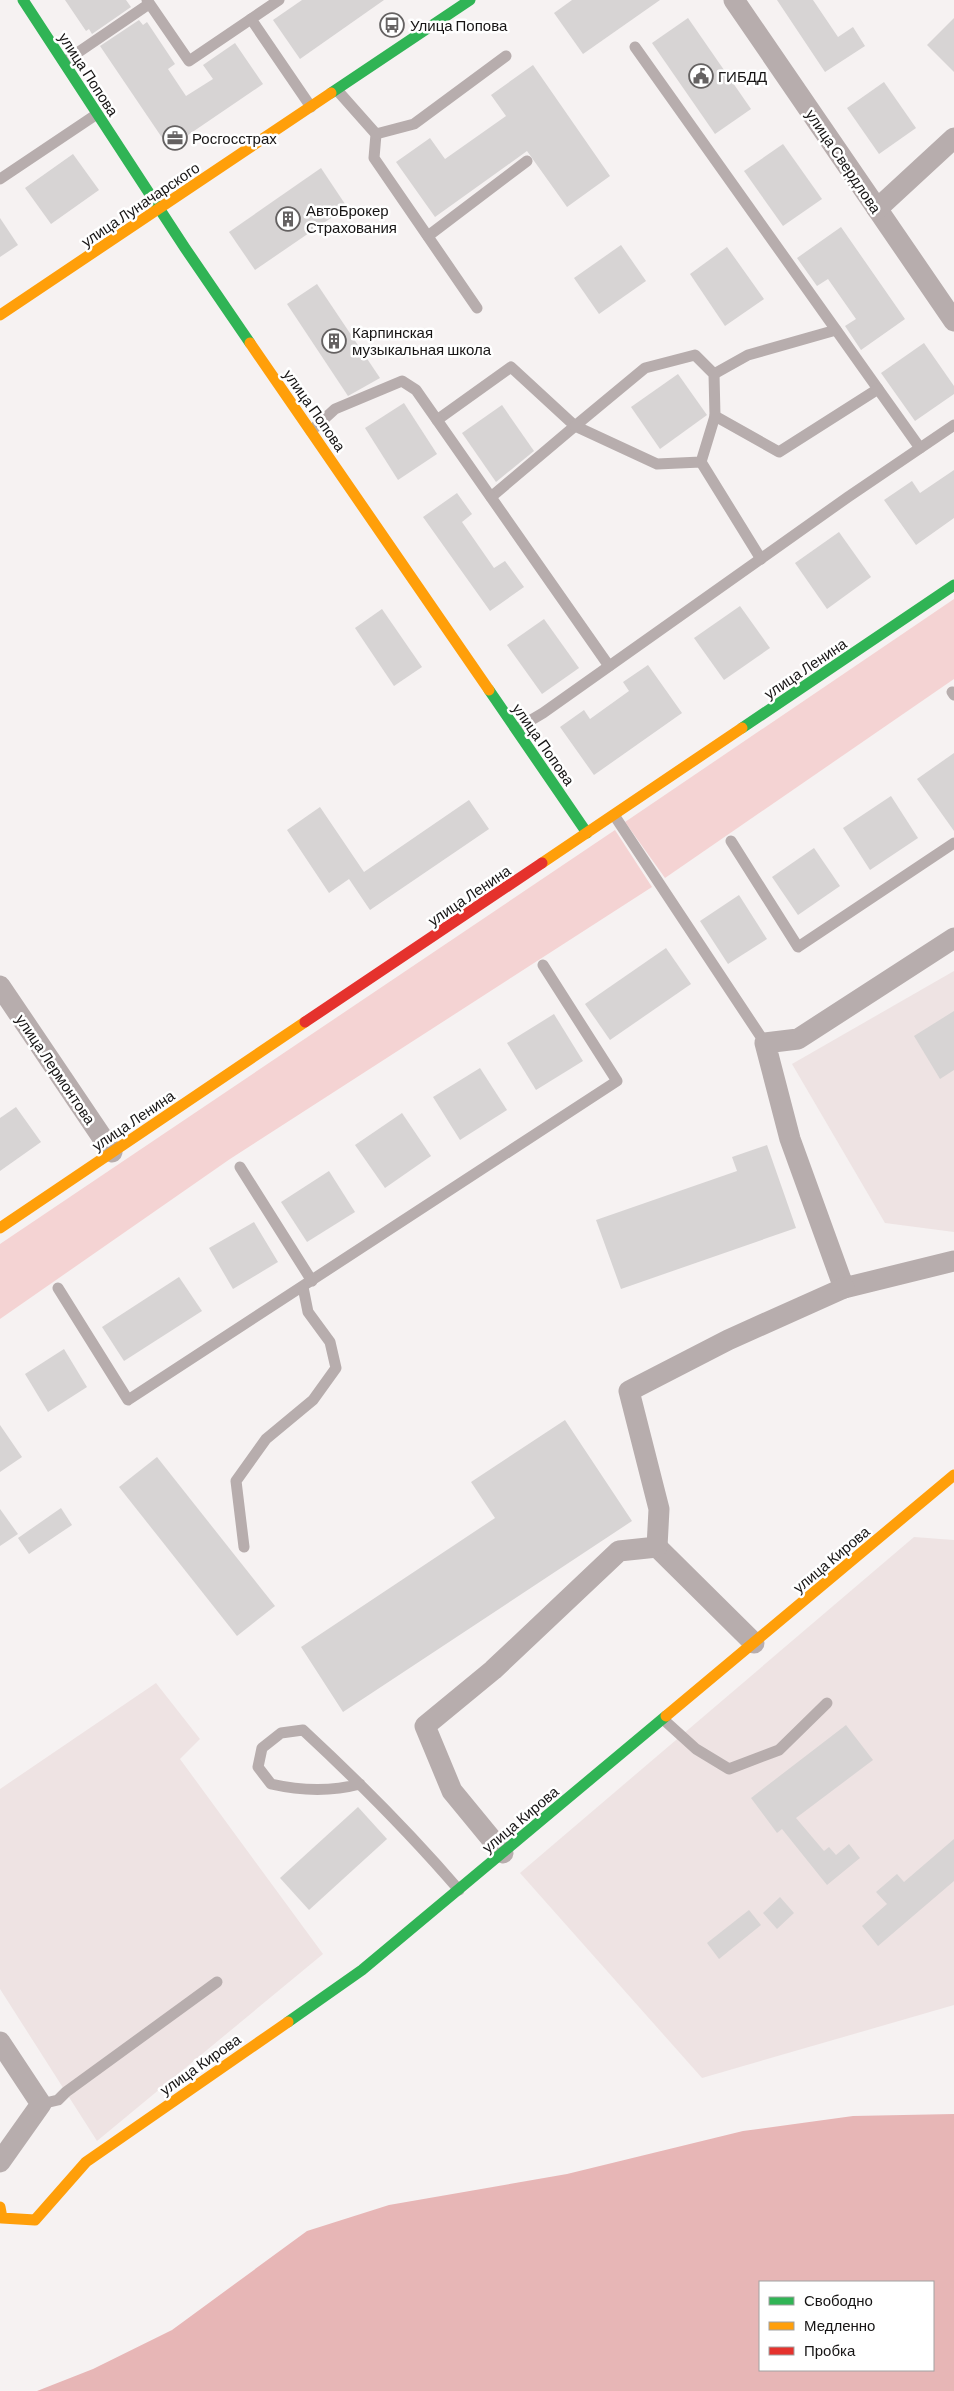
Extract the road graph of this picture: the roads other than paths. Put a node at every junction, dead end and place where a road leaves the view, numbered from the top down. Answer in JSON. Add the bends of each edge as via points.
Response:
{"nodes":[{"id":1,"x":23,"y":0,"type":"edge"},
{"id":2,"x":279,"y":0,"type":"edge"},
{"id":3,"x":470,"y":0,"type":"edge"},
{"id":4,"x":734,"y":0,"type":"edge"},
{"id":5,"x":148,"y":2,"type":"edge"},
{"id":6,"x":250,"y":19,"type":"junction"},
{"id":7,"x":636,"y":47,"type":"dead end"},
{"id":8,"x":506,"y":56,"type":"dead end"},
{"id":9,"x":64,"y":62,"type":"junction"},
{"id":10,"x":336,"y":90,"type":"junction"},
{"id":11,"x":311,"y":107,"type":"junction"},
{"id":12,"x":97,"y":114,"type":"junction"},
{"id":13,"x":376,"y":134,"type":"junction"},
{"id":14,"x":954,"y":138,"type":"edge"},
{"id":15,"x":527,"y":161,"type":"dead end"},
{"id":16,"x":0,"y":179,"type":"edge"},
{"id":17,"x":159,"y":208,"type":"junction"},
{"id":18,"x":877,"y":209,"type":"junction"},
{"id":19,"x":428,"y":236,"type":"junction"},
{"id":20,"x":477,"y":308,"type":"dead end"},
{"id":21,"x":951,"y":308,"type":"edge"},
{"id":22,"x":0,"y":315,"type":"edge"},
{"id":23,"x":836,"y":330,"type":"junction"},
{"id":24,"x":714,"y":374,"type":"junction"},
{"id":25,"x":878,"y":389,"type":"junction"},
{"id":26,"x":714,"y":416,"type":"junction"},
{"id":27,"x":437,"y":420,"type":"junction"},
{"id":28,"x":954,"y":425,"type":"edge"},
{"id":29,"x":576,"y":426,"type":"junction"},
{"id":30,"x":311,"y":431,"type":"junction"},
{"id":31,"x":920,"y":448,"type":"junction"},
{"id":32,"x":700,"y":462,"type":"junction"},
{"id":33,"x":491,"y":497,"type":"junction"},
{"id":34,"x":760,"y":559,"type":"junction"},
{"id":35,"x":954,"y":585,"type":"edge"},
{"id":36,"x":609,"y":666,"type":"junction"},
{"id":37,"x":516,"y":729,"type":"junction"},
{"id":38,"x":614,"y":815,"type":"junction"},
{"id":39,"x":587,"y":833,"type":"junction"},
{"id":40,"x":731,"y":841,"type":"dead end"},
{"id":41,"x":954,"y":843,"type":"edge"},
{"id":42,"x":954,"y":938,"type":"edge"},
{"id":43,"x":543,"y":965,"type":"dead end"},
{"id":44,"x":0,"y":986,"type":"edge"},
{"id":45,"x":765,"y":1043,"type":"junction"},
{"id":46,"x":112,"y":1152,"type":"junction"},
{"id":47,"x":240,"y":1167,"type":"dead end"},
{"id":48,"x":0,"y":1228,"type":"edge"},
{"id":49,"x":954,"y":1261,"type":"edge"},
{"id":50,"x":307,"y":1284,"type":"junction"},
{"id":51,"x":58,"y":1288,"type":"dead end"},
{"id":52,"x":844,"y":1288,"type":"junction"},
{"id":53,"x":954,"y":1475,"type":"edge"},
{"id":54,"x":657,"y":1546,"type":"junction"},
{"id":55,"x":244,"y":1547,"type":"dead end"},
{"id":56,"x":754,"y":1643,"type":"junction"},
{"id":57,"x":827,"y":1703,"type":"dead end"},
{"id":58,"x":664,"y":1720,"type":"junction"},
{"id":59,"x":360,"y":1784,"type":"dead end"},
{"id":60,"x":503,"y":1853,"type":"junction"},
{"id":61,"x":459,"y":1890,"type":"junction"},
{"id":62,"x":217,"y":1982,"type":"dead end"},
{"id":63,"x":0,"y":2042,"type":"edge"},
{"id":64,"x":41,"y":2104,"type":"junction"},
{"id":65,"x":0,"y":2162,"type":"edge"},
{"id":66,"x":0,"y":2207,"type":"edge"}],
"edges":[{"from":1,"to":9,"type":"street","name":"улица Попова"},
{"from":2,"to":6,"type":"lane"},
{"from":3,"to":10,"type":"street","name":"улица Луначарского"},
{"from":4,"to":18,"type":"street","name":"улица Свердлова"},
{"from":5,"to":6,"type":"lane","via":[[188,62]]},
{"from":5,"to":9,"type":"lane"},
{"from":6,"to":11,"type":"lane"},
{"from":7,"to":23,"type":"lane"},
{"from":8,"to":13,"type":"lane","via":[[414,124]]},
{"from":9,"to":12,"type":"street","name":"улица Попова"},
{"from":10,"to":11,"type":"street","name":"улица Луначарского"},
{"from":10,"to":13,"type":"lane"},
{"from":11,"to":17,"type":"street","name":"улица Луначарского"},
{"from":12,"to":16,"type":"lane"},
{"from":12,"to":17,"type":"street","name":"улица Попова"},
{"from":13,"to":19,"type":"lane","via":[[374,158]]},
{"from":14,"to":18,"type":"street"},
{"from":15,"to":19,"type":"lane"},
{"from":17,"to":22,"type":"street","name":"улица Луначарского"},
{"from":17,"to":30,"type":"street","name":"улица Попова"},
{"from":18,"to":21,"type":"street","name":"улица Свердлова"},
{"from":19,"to":20,"type":"lane"},
{"from":23,"to":24,"type":"lane","via":[[748,355]]},
{"from":23,"to":25,"type":"lane"},
{"from":24,"to":26,"type":"lane"},
{"from":24,"to":29,"type":"lane","via":[[695,355],[646,368]]},
{"from":25,"to":26,"type":"lane","via":[[779,452]]},
{"from":25,"to":31,"type":"lane"},
{"from":26,"to":32,"type":"lane"},
{"from":27,"to":29,"type":"lane","via":[[511,367]]},
{"from":27,"to":30,"type":"lane","via":[[416,390],[402,381],[335,409]]},
{"from":27,"to":33,"type":"lane"},
{"from":28,"to":31,"type":"lane"},
{"from":29,"to":32,"type":"lane","via":[[657,464]]},
{"from":29,"to":33,"type":"lane"},
{"from":30,"to":37,"type":"street","name":"улица Попова"},
{"from":31,"to":34,"type":"lane"},
{"from":32,"to":34,"type":"lane"},
{"from":33,"to":36,"type":"lane"},
{"from":34,"to":36,"type":"lane"},
{"from":35,"to":38,"type":"street","name":"улица Ленина"},
{"from":36,"to":37,"type":"lane"},
{"from":37,"to":39,"type":"street","name":"улица Попова"},
{"from":38,"to":39,"type":"street","name":"улица Ленина"},
{"from":38,"to":45,"type":"lane"},
{"from":39,"to":46,"type":"street","name":"улица Ленина"},
{"from":40,"to":41,"type":"lane","via":[[798,947]]},
{"from":42,"to":45,"type":"street","via":[[798,1039]]},
{"from":43,"to":50,"type":"lane","via":[[617,1081]]},
{"from":44,"to":46,"type":"street","name":"улица Лермонтова"},
{"from":45,"to":52,"type":"street","via":[[790,1139]]},
{"from":46,"to":48,"type":"street","name":"улица Ленина"},
{"from":47,"to":50,"type":"lane"},
{"from":49,"to":52,"type":"street"},
{"from":50,"to":51,"type":"lane","via":[[128,1400]]},
{"from":50,"to":55,"type":"lane","via":[[308,1312],[330,1342],[336,1368],[313,1400],[266,1439],[236,1482]]},
{"from":52,"to":54,"type":"street","via":[[728,1340],[629,1391],[659,1509]]},
{"from":53,"to":56,"type":"street","name":"улица Кирова"},
{"from":54,"to":56,"type":"street"},
{"from":54,"to":60,"type":"street","via":[[619,1551],[493,1670],[425,1726],[452,1791]]},
{"from":56,"to":58,"type":"street","name":"улица Кирова"},
{"from":57,"to":58,"type":"lane","via":[[779,1750],[729,1769],[696,1749]]},
{"from":58,"to":60,"type":"street","name":"улица Кирова"},
{"from":59,"to":61,"type":"lane","via":[[324,1790],[297,1790],[271,1784],[258,1768],[262,1748],[281,1734],[302,1730],[345,1769],[404,1828]]},
{"from":60,"to":61,"type":"street","name":"улица Кирова"},
{"from":61,"to":66,"type":"street","name":"улица Кирова","via":[[362,1970],[86,2162],[35,2220],[2,2218]]},
{"from":62,"to":64,"type":"lane","via":[[58,2100]]},
{"from":63,"to":64,"type":"street"},
{"from":64,"to":65,"type":"street"}]}
